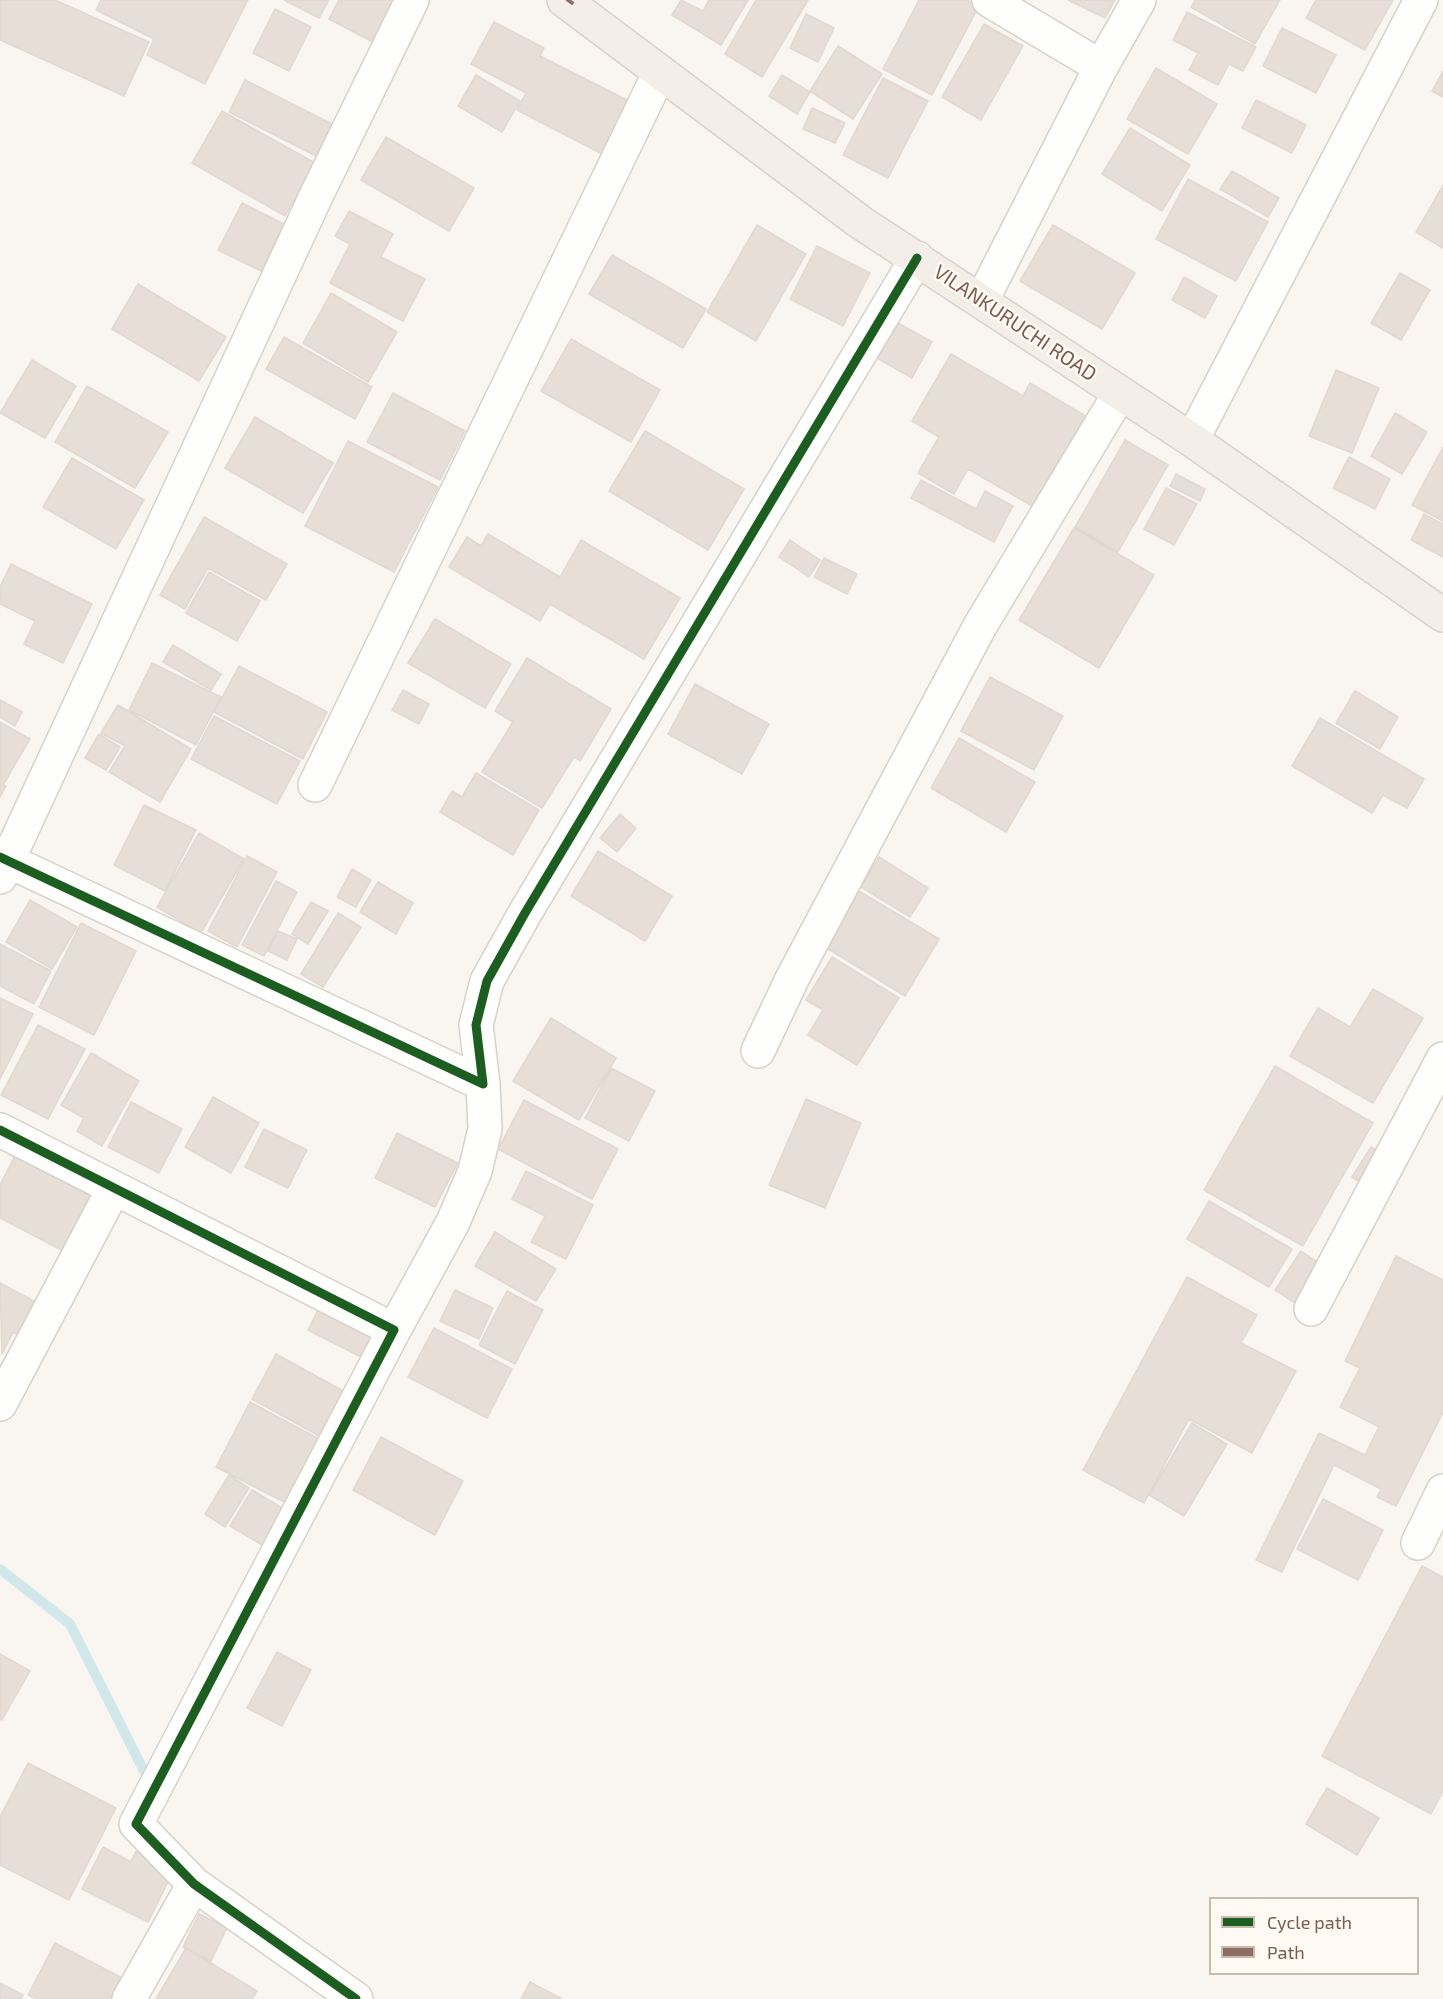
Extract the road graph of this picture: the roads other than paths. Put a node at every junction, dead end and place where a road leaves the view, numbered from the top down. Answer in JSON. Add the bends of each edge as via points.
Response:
{"nodes":[{"id":1,"x":412,"y":0,"type":"edge"},
{"id":2,"x":564,"y":0,"type":"edge"},
{"id":3,"x":989,"y":0,"type":"edge"},
{"id":4,"x":1139,"y":0,"type":"edge"},
{"id":5,"x":1420,"y":0,"type":"edge"},
{"id":6,"x":1101,"y":67,"type":"junction"},
{"id":7,"x":660,"y":72,"type":"junction"},
{"id":8,"x":916,"y":258,"type":"junction"},
{"id":9,"x":982,"y":300,"type":"junction"},
{"id":10,"x":1120,"y":393,"type":"junction"},
{"id":11,"x":1192,"y":440,"type":"junction"},
{"id":12,"x":1443,"y":615,"type":"edge"},
{"id":13,"x":315,"y":785,"type":"dead end"},
{"id":14,"x":3,"y":865,"type":"edge"},
{"id":15,"x":758,"y":1051,"type":"dead end"},
{"id":16,"x":1443,"y":1059,"type":"edge"},
{"id":17,"x":483,"y":1084,"type":"junction"},
{"id":18,"x":0,"y":1130,"type":"edge"},
{"id":19,"x":114,"y":1188,"type":"junction"},
{"id":20,"x":1311,"y":1310,"type":"dead end"},
{"id":21,"x":393,"y":1330,"type":"junction"},
{"id":22,"x":0,"y":1404,"type":"edge"},
{"id":23,"x":1443,"y":1491,"type":"edge"},
{"id":24,"x":1418,"y":1543,"type":"dead end"},
{"id":25,"x":194,"y":1884,"type":"junction"},
{"id":26,"x":129,"y":1999,"type":"edge"},
{"id":27,"x":356,"y":1999,"type":"edge"}],
"edges":[{"from":1,"to":14,"type":"street"},
{"from":2,"to":7,"type":"main road","name":"VILANKURUCHI ROAD"},
{"from":3,"to":6,"type":"street"},
{"from":4,"to":6,"type":"street"},
{"from":5,"to":11,"type":"street"},
{"from":6,"to":9,"type":"street"},
{"from":7,"to":8,"type":"main road","name":"VILANKURUCHI ROAD","via":[[860,222]]},
{"from":7,"to":13,"type":"street"},
{"from":8,"to":9,"type":"main road","name":"VILANKURUCHI ROAD"},
{"from":8,"to":17,"type":"street","via":[[487,981],[476,1025]]},
{"from":9,"to":10,"type":"main road","name":"VILANKURUCHI ROAD"},
{"from":10,"to":11,"type":"main road","name":"VILANKURUCHI ROAD"},
{"from":10,"to":15,"type":"street","via":[[980,626],[792,979]]},
{"from":11,"to":12,"type":"main road","name":"VILANKURUCHI ROAD"},
{"from":14,"to":17,"type":"street"},
{"from":16,"to":20,"type":"street"},
{"from":17,"to":21,"type":"street","via":[[485,1129],[475,1171],[453,1222]]},
{"from":18,"to":19,"type":"street"},
{"from":19,"to":21,"type":"street"},
{"from":19,"to":22,"type":"street"},
{"from":21,"to":25,"type":"street","via":[[136,1824]]},
{"from":23,"to":24,"type":"street"},
{"from":25,"to":26,"type":"street"},
{"from":25,"to":27,"type":"street"}]}
